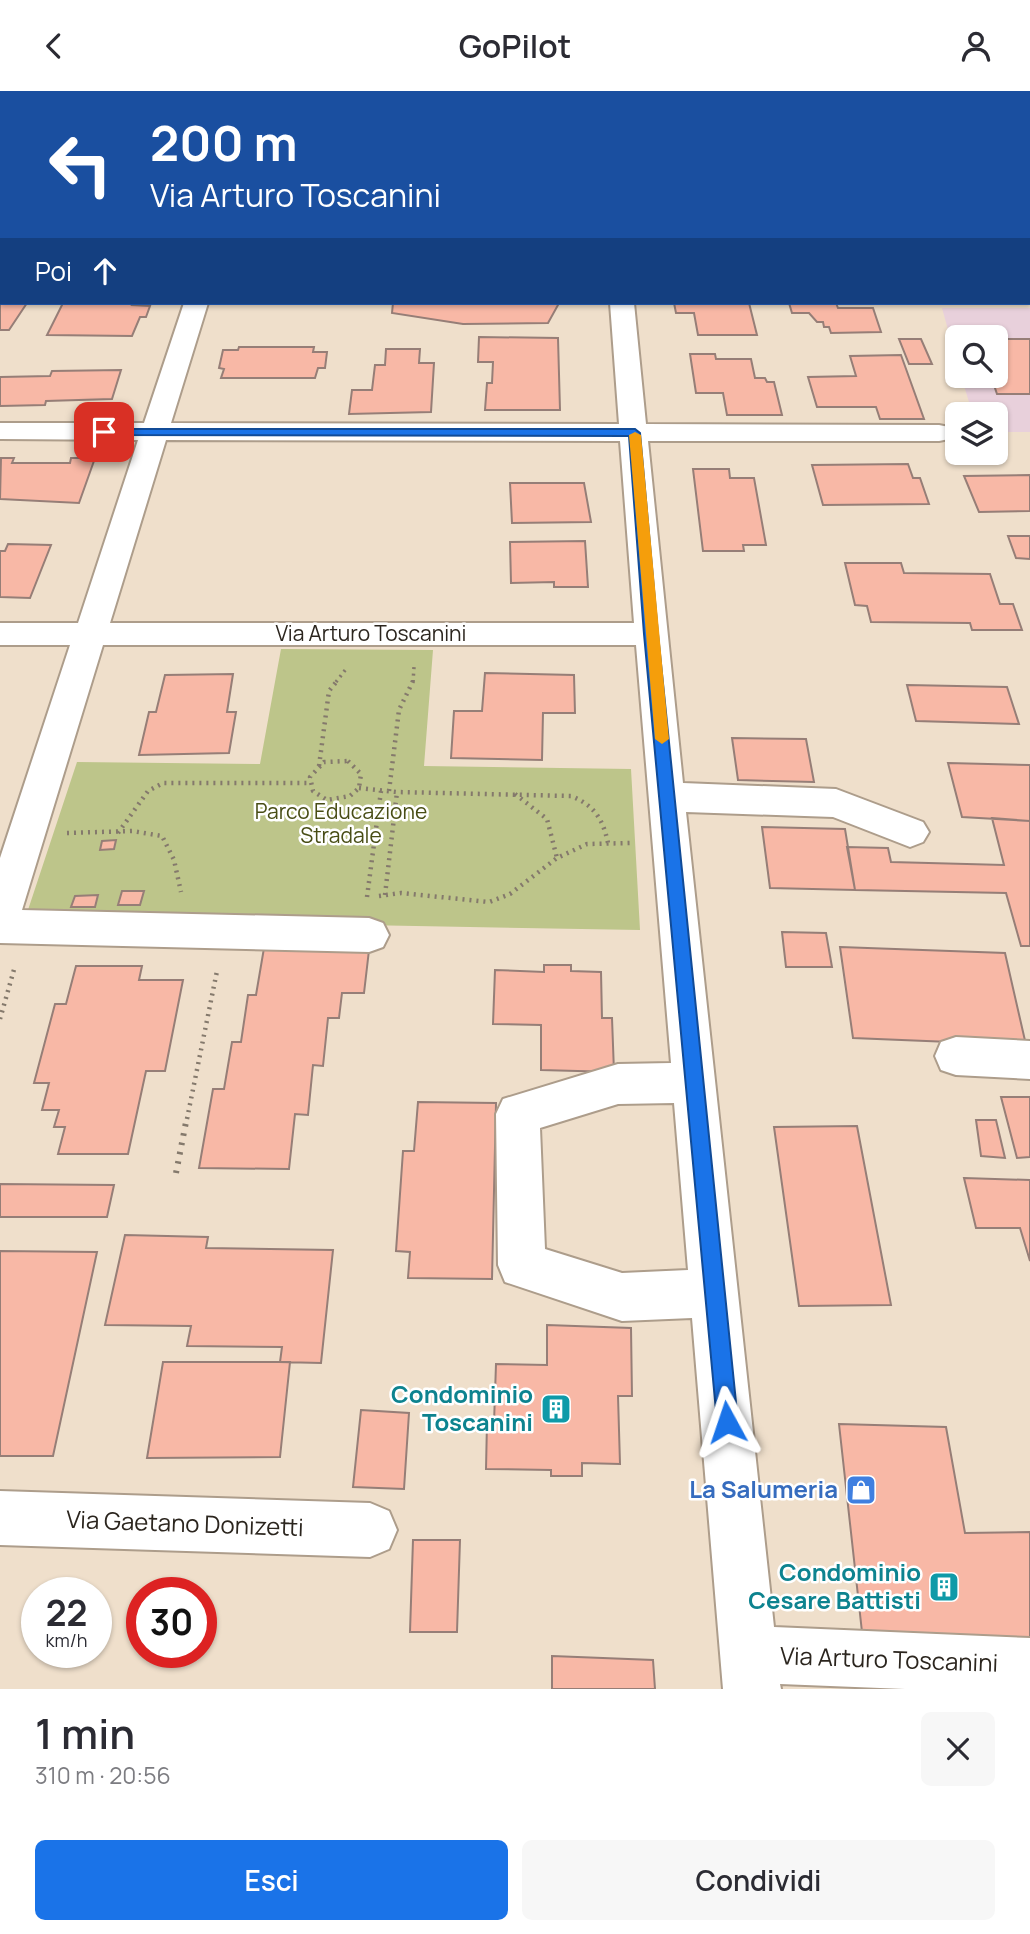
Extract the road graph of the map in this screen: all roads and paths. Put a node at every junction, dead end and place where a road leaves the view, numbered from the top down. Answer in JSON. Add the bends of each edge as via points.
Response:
{"nodes":[{"id":1,"x":195,"y":305,"type":"edge"},
{"id":2,"x":622,"y":305,"type":"edge"},
{"id":3,"x":0,"y":431,"type":"edge"},
{"id":4,"x":155,"y":431,"type":"junction"},
{"id":5,"x":635,"y":433,"type":"junction"},
{"id":6,"x":939,"y":433,"type":"dead end"},
{"id":7,"x":0,"y":634,"type":"edge"},
{"id":8,"x":91,"y":634,"type":"junction"},
{"id":9,"x":651,"y":634,"type":"junction"},
{"id":10,"x":406,"y":662,"type":"dead end"},
{"id":11,"x":351,"y":666,"type":"dead end"},
{"id":12,"x":319,"y":766,"type":"junction"},
{"id":13,"x":309,"y":783,"type":"junction"},
{"id":14,"x":359,"y":788,"type":"junction"},
{"id":15,"x":381,"y":791,"type":"junction"},
{"id":16,"x":389,"y":791,"type":"junction"},
{"id":17,"x":397,"y":792,"type":"junction"},
{"id":18,"x":514,"y":793,"type":"junction"},
{"id":19,"x":668,"y":797,"type":"junction"},
{"id":20,"x":910,"y":832,"type":"dead end"},
{"id":21,"x":118,"y":833,"type":"junction"},
{"id":22,"x":27,"y":834,"type":"junction"},
{"id":23,"x":608,"y":843,"type":"junction"},
{"id":24,"x":673,"y":844,"type":"junction"},
{"id":25,"x":557,"y":858,"type":"junction"},
{"id":26,"x":385,"y":895,"type":"junction"},
{"id":27,"x":182,"y":903,"type":"dead end"},
{"id":28,"x":364,"y":911,"type":"junction"},
{"id":29,"x":0,"y":916,"type":"edge"},
{"id":30,"x":0,"y":926,"type":"edge"},
{"id":31,"x":225,"y":931,"type":"junction"},
{"id":32,"x":956,"y":1056,"type":"dead end"},
{"id":33,"x":1030,"y":1060,"type":"edge"},
{"id":34,"x":695,"y":1083,"type":"junction"},
{"id":35,"x":176,"y":1173,"type":"dead end"},
{"id":36,"x":715,"y":1293,"type":"junction"},
{"id":37,"x":0,"y":1518,"type":"edge"},
{"id":38,"x":370,"y":1530,"type":"dead end"},
{"id":39,"x":1030,"y":1666,"type":"edge"},
{"id":40,"x":751,"y":1672,"type":"edge"}],
"edges":[{"from":1,"to":4,"type":"street"},
{"from":2,"to":5,"type":"street","name":"Via Arturo Toscanini"},
{"from":3,"to":4,"type":"street"},
{"from":4,"to":5,"type":"street"},
{"from":4,"to":8,"type":"street"},
{"from":5,"to":6,"type":"street"},
{"from":5,"to":9,"type":"street","name":"Via Arturo Toscanini"},
{"from":7,"to":8,"type":"street"},
{"from":8,"to":9,"type":"street","name":"Via Arturo Toscanini"},
{"from":8,"to":22,"type":"street"},
{"from":9,"to":19,"type":"street","name":"Via Arturo Toscanini"},
{"from":10,"to":16,"type":"path","via":[[415,668],[412,686],[399,710]]},
{"from":11,"to":12,"type":"path","via":[[330,691]]},
{"from":12,"to":13,"type":"path"},
{"from":12,"to":14,"type":"path","via":[[339,760],[354,765],[361,774]]},
{"from":13,"to":14,"type":"path","via":[[327,800],[342,799]]},
{"from":13,"to":21,"type":"path","via":[[163,783],[148,791]]},
{"from":14,"to":15,"type":"path"},
{"from":15,"to":16,"type":"path"},
{"from":15,"to":28,"type":"path"},
{"from":16,"to":17,"type":"path"},
{"from":17,"to":18,"type":"path"},
{"from":17,"to":26,"type":"path"},
{"from":18,"to":23,"type":"path","via":[[571,796],[589,802],[603,817]]},
{"from":18,"to":25,"type":"path","via":[[535,805],[553,824]]},
{"from":19,"to":20,"type":"street","via":[[836,803]]},
{"from":19,"to":24,"type":"street","name":"Via Arturo Toscanini"},
{"from":21,"to":22,"type":"path"},
{"from":21,"to":27,"type":"path","via":[[162,836],[174,860]]},
{"from":22,"to":29,"type":"street"},
{"from":23,"to":24,"type":"path"},
{"from":23,"to":25,"type":"path","via":[[587,844]]},
{"from":24,"to":34,"type":"street","name":"Via Arturo Toscanini"},
{"from":25,"to":26,"type":"path","via":[[510,894],[489,902]]},
{"from":26,"to":28,"type":"path"},
{"from":28,"to":31,"type":"street"},
{"from":30,"to":31,"type":"street"},
{"from":31,"to":35,"type":"path"},
{"from":32,"to":33,"type":"street"},
{"from":34,"to":36,"type":"street","name":"Via Arturo Toscanini"},
{"from":34,"to":36,"type":"street","via":[[618,1084],[518,1114],[522,1265],[622,1297]]},
{"from":36,"to":40,"type":"street","name":"Via Arturo Toscanini"},
{"from":37,"to":38,"type":"street","name":"Via Gaetano Donizetti"},
{"from":39,"to":40,"type":"street","name":"Via Arturo Toscanini"}]}
